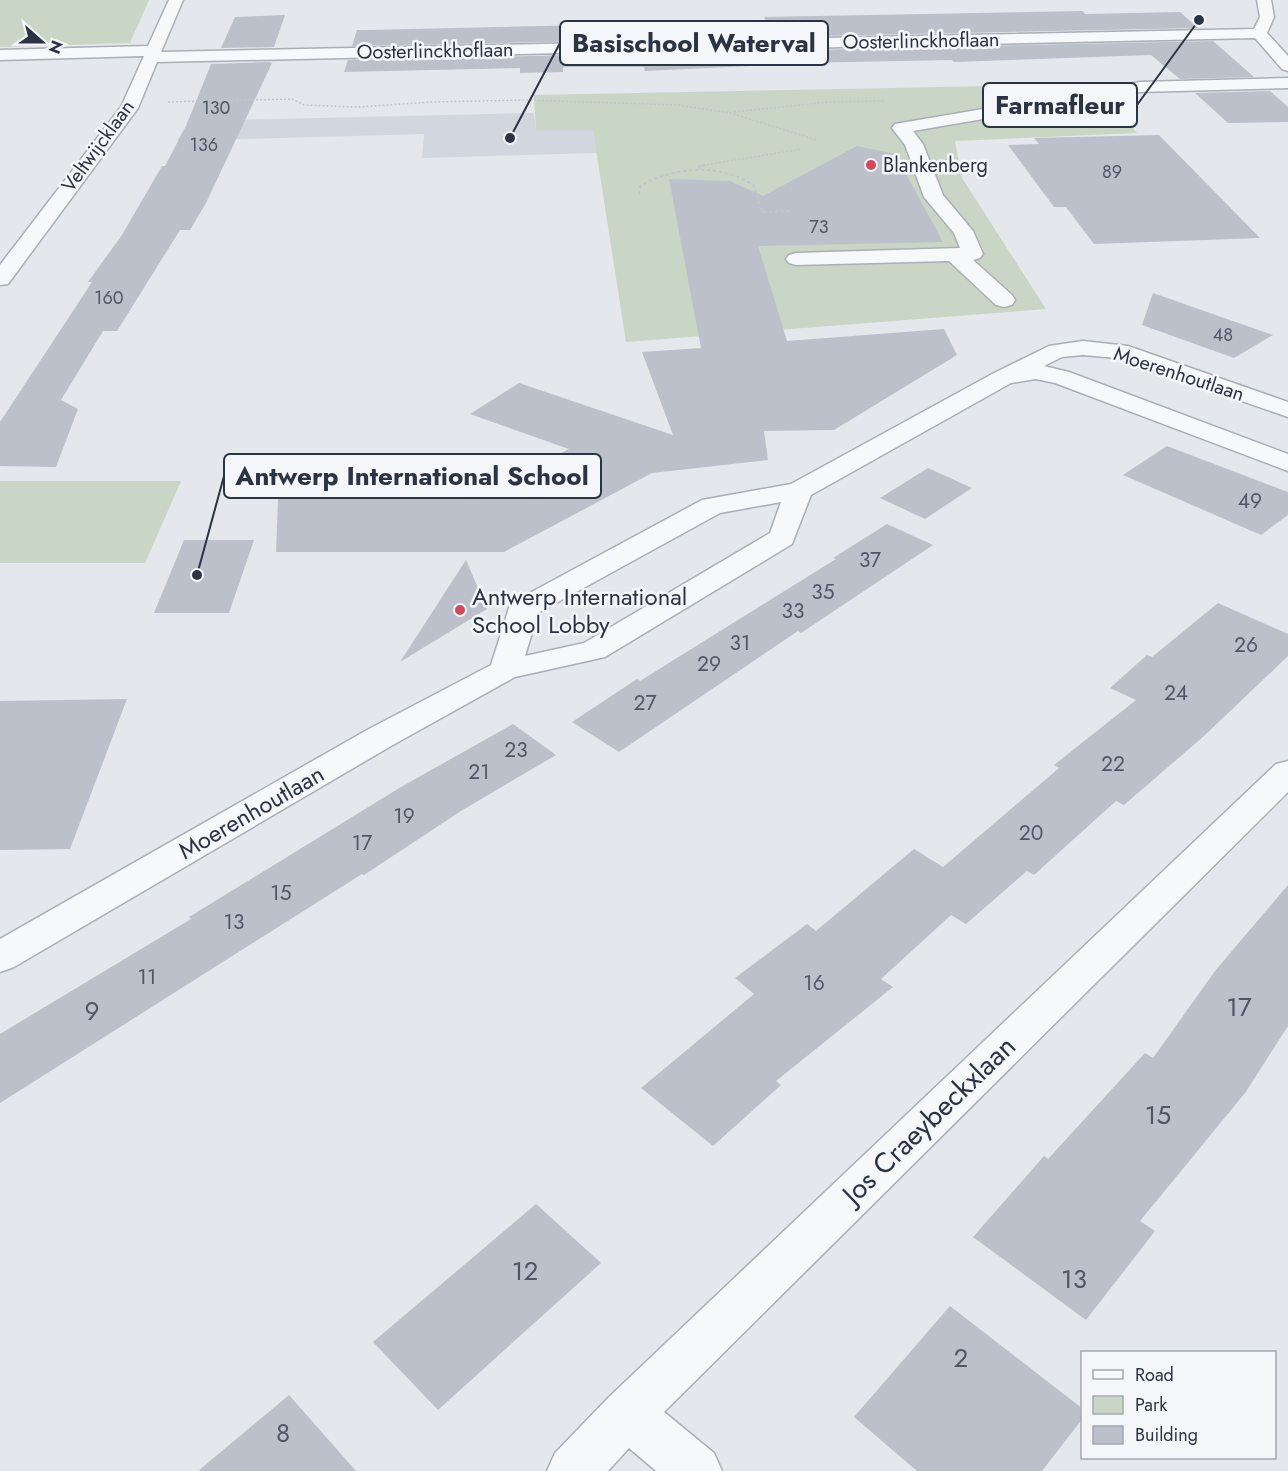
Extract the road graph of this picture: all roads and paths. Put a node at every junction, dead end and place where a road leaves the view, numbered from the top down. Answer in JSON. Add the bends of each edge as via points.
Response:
{"nodes":[{"id":1,"x":176,"y":0,"type":"edge"},
{"id":2,"x":1271,"y":8,"type":"edge"},
{"id":3,"x":1259,"y":33,"type":"junction"},
{"id":4,"x":152,"y":54,"type":"junction"},
{"id":5,"x":0,"y":55,"type":"edge"},
{"id":6,"x":1288,"y":66,"type":"edge"},
{"id":7,"x":1288,"y":83,"type":"edge"},
{"id":8,"x":132,"y":102,"type":"junction"},
{"id":9,"x":730,"y":113,"type":"junction"},
{"id":10,"x":948,"y":120,"type":"junction"},
{"id":11,"x":817,"y":140,"type":"dead end"},
{"id":12,"x":801,"y":149,"type":"dead end"},
{"id":13,"x":699,"y":169,"type":"junction"},
{"id":14,"x":639,"y":194,"type":"dead end"},
{"id":15,"x":789,"y":211,"type":"dead end"},
{"id":16,"x":954,"y":254,"type":"junction"},
{"id":17,"x":796,"y":259,"type":"dead end"},
{"id":18,"x":0,"y":279,"type":"edge"},
{"id":19,"x":1004,"y":300,"type":"dead end"},
{"id":20,"x":1002,"y":378,"type":"junction"},
{"id":21,"x":1288,"y":410,"type":"edge"},
{"id":22,"x":1288,"y":462,"type":"edge"},
{"id":23,"x":799,"y":491,"type":"junction"},
{"id":24,"x":505,"y":670,"type":"junction"},
{"id":25,"x":1288,"y":772,"type":"edge"},
{"id":26,"x":0,"y":957,"type":"edge"},
{"id":27,"x":627,"y":1414,"type":"junction"},
{"id":28,"x":573,"y":1471,"type":"edge"},
{"id":29,"x":696,"y":1471,"type":"edge"}],
"edges":[{"from":1,"to":4,"type":"street","name":"Veltwijcklaan"},
{"from":2,"to":3,"type":"street"},
{"from":3,"to":4,"type":"street","name":"Oosterlinckhoflaan"},
{"from":3,"to":6,"type":"street"},
{"from":4,"to":5,"type":"street","name":"Oosterlinckhoflaan"},
{"from":4,"to":8,"type":"street","name":"Veltwijcklaan"},
{"from":7,"to":10,"type":"street","via":[[1140,87]]},
{"from":8,"to":9,"type":"path","via":[[291,99],[304,105],[357,107],[526,100],[678,105]]},
{"from":8,"to":18,"type":"street","name":"Veltwijcklaan"},
{"from":9,"to":10,"type":"path","via":[[828,102],[899,101]]},
{"from":9,"to":11,"type":"path"},
{"from":10,"to":16,"type":"street","via":[[901,128],[914,144],[933,197],[963,231],[973,254]]},
{"from":12,"to":13,"type":"path"},
{"from":13,"to":14,"type":"path","via":[[659,175],[640,186]]},
{"from":13,"to":15,"type":"path","via":[[750,183],[762,212]]},
{"from":16,"to":17,"type":"street"},
{"from":16,"to":19,"type":"street"},
{"from":20,"to":21,"type":"street","name":"Moerenhoutlaan","via":[[1057,351],[1120,351]]},
{"from":20,"to":22,"type":"street","name":"Moerenhoutlaan","via":[[1035,372],[1061,377]]},
{"from":20,"to":23,"type":"street","name":"Moerenhoutlaan"},
{"from":23,"to":24,"type":"street","name":"Moerenhoutlaan","via":[[782,538],[594,650]]},
{"from":23,"to":24,"type":"street","name":"Moerenhoutlaan","via":[[712,506],[524,608]]},
{"from":24,"to":26,"type":"street","name":"Moerenhoutlaan","via":[[379,738]]},
{"from":25,"to":27,"type":"street","name":"Jos Craeybeckxlaan"},
{"from":27,"to":28,"type":"street","name":"Jos Craeybeckxlaan"},
{"from":27,"to":29,"type":"street"}]}
